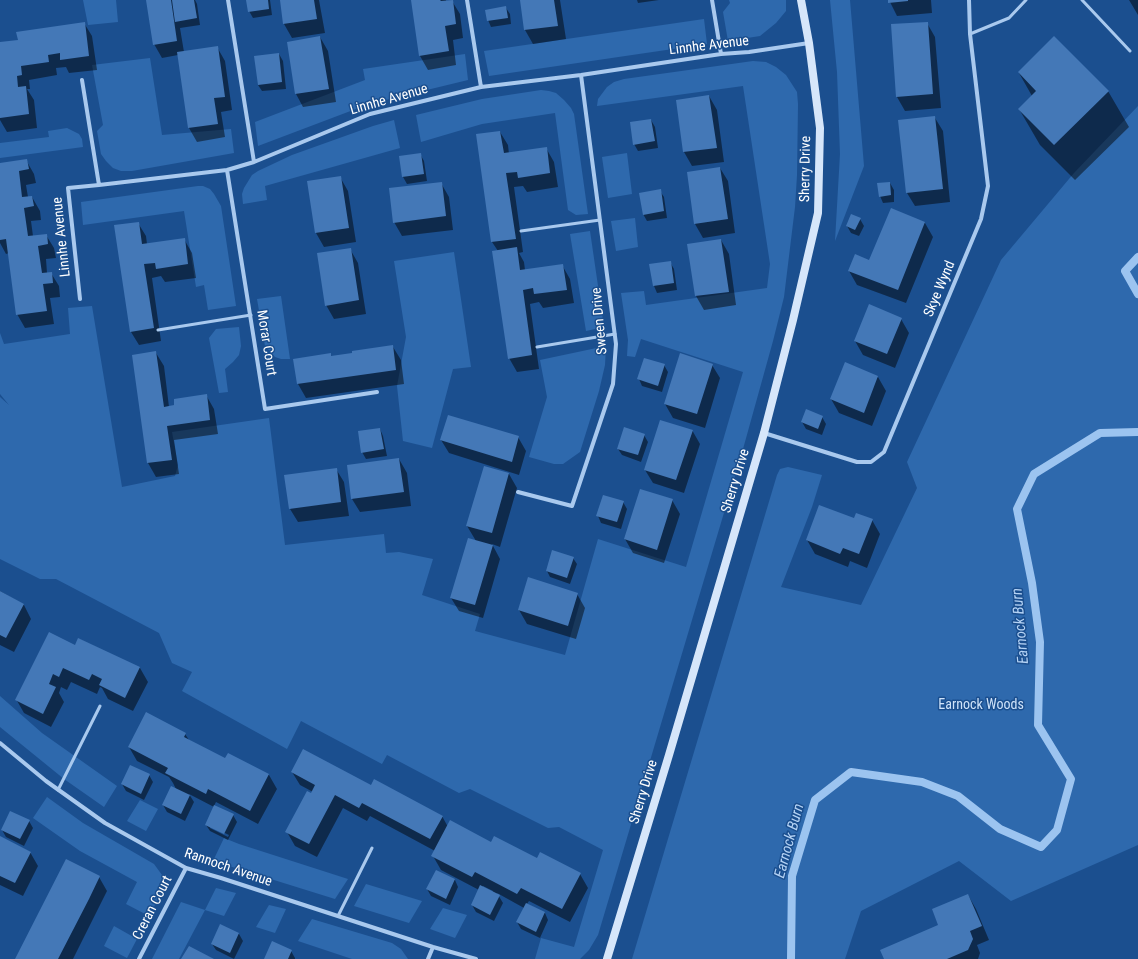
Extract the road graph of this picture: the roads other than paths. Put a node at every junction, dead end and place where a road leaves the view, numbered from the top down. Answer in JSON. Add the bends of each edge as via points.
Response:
{"nodes":[{"id":1,"x":228,"y":0,"type":"edge"},
{"id":2,"x":466,"y":0,"type":"edge"},
{"id":3,"x":712,"y":0,"type":"edge"},
{"id":4,"x":801,"y":0,"type":"edge"},
{"id":5,"x":969,"y":0,"type":"edge"},
{"id":6,"x":1026,"y":0,"type":"edge"},
{"id":7,"x":1082,"y":0,"type":"edge"},
{"id":8,"x":970,"y":34,"type":"junction"},
{"id":9,"x":809,"y":43,"type":"junction"},
{"id":10,"x":1130,"y":51,"type":"dead end"},
{"id":11,"x":721,"y":54,"type":"junction"},
{"id":12,"x":581,"y":75,"type":"junction"},
{"id":13,"x":82,"y":80,"type":"dead end"},
{"id":14,"x":481,"y":87,"type":"junction"},
{"id":15,"x":254,"y":162,"type":"junction"},
{"id":16,"x":227,"y":170,"type":"junction"},
{"id":17,"x":99,"y":185,"type":"junction"},
{"id":18,"x":600,"y":220,"type":"junction"},
{"id":19,"x":521,"y":230,"type":"dead end"},
{"id":20,"x":80,"y":299,"type":"dead end"},
{"id":21,"x":250,"y":315,"type":"junction"},
{"id":22,"x":158,"y":330,"type":"dead end"},
{"id":23,"x":615,"y":334,"type":"junction"},
{"id":24,"x":537,"y":347,"type":"dead end"},
{"id":25,"x":377,"y":392,"type":"dead end"},
{"id":26,"x":764,"y":433,"type":"junction"},
{"id":27,"x":518,"y":492,"type":"dead end"},
{"id":28,"x":100,"y":706,"type":"dead end"},
{"id":29,"x":0,"y":743,"type":"edge"},
{"id":30,"x":58,"y":790,"type":"junction"},
{"id":31,"x":372,"y":848,"type":"dead end"},
{"id":32,"x":186,"y":868,"type":"junction"},
{"id":33,"x":338,"y":916,"type":"junction"},
{"id":34,"x":433,"y":947,"type":"junction"},
{"id":35,"x":139,"y":959,"type":"edge"},
{"id":36,"x":428,"y":959,"type":"edge"},
{"id":37,"x":476,"y":959,"type":"edge"},
{"id":38,"x":607,"y":959,"type":"edge"}],
"edges":[{"from":1,"to":15,"type":"street"},
{"from":2,"to":14,"type":"street"},
{"from":3,"to":11,"type":"street"},
{"from":4,"to":9,"type":"street","name":"Sherry Drive"},
{"from":5,"to":8,"type":"street","name":"Skye Wynd"},
{"from":6,"to":8,"type":"lane","via":[[1009,18]]},
{"from":7,"to":10,"type":"lane"},
{"from":8,"to":26,"type":"street","name":"Skye Wynd","via":[[988,186],[984,206],[981,219],[884,452],[871,462],[857,462]]},
{"from":9,"to":11,"type":"street","name":"Linnhe Avenue"},
{"from":9,"to":26,"type":"street","name":"Sherry Drive","via":[[820,128],[818,212]]},
{"from":11,"to":12,"type":"street","name":"Linnhe Avenue"},
{"from":12,"to":14,"type":"street","name":"Linnhe Avenue"},
{"from":12,"to":18,"type":"street","name":"Sween Drive"},
{"from":13,"to":17,"type":"street"},
{"from":14,"to":15,"type":"street","name":"Linnhe Avenue","via":[[370,114]]},
{"from":15,"to":16,"type":"street","name":"Linnhe Avenue"},
{"from":16,"to":17,"type":"street","name":"Linnhe Avenue"},
{"from":16,"to":21,"type":"street","name":"Morar Court"},
{"from":17,"to":20,"type":"street","name":"Linnhe Avenue","via":[[68,188]]},
{"from":18,"to":19,"type":"lane"},
{"from":18,"to":23,"type":"street","name":"Sween Drive"},
{"from":21,"to":22,"type":"lane"},
{"from":21,"to":25,"type":"street","name":"Morar Court","via":[[265,408]]},
{"from":23,"to":24,"type":"lane"},
{"from":23,"to":27,"type":"street","name":"Sween Drive","via":[[613,384],[572,506]]},
{"from":26,"to":38,"type":"street","name":"Sherry Drive"},
{"from":28,"to":30,"type":"lane"},
{"from":29,"to":30,"type":"street","name":"Rannoch Avenue"},
{"from":30,"to":32,"type":"street","name":"Rannoch Avenue","via":[[105,823]]},
{"from":31,"to":33,"type":"lane"},
{"from":32,"to":33,"type":"street","name":"Rannoch Avenue"},
{"from":32,"to":35,"type":"street","name":"Creran Court"},
{"from":33,"to":34,"type":"street","name":"Rannoch Avenue"},
{"from":34,"to":36,"type":"street"},
{"from":34,"to":37,"type":"street","name":"Rannoch Avenue"}]}
